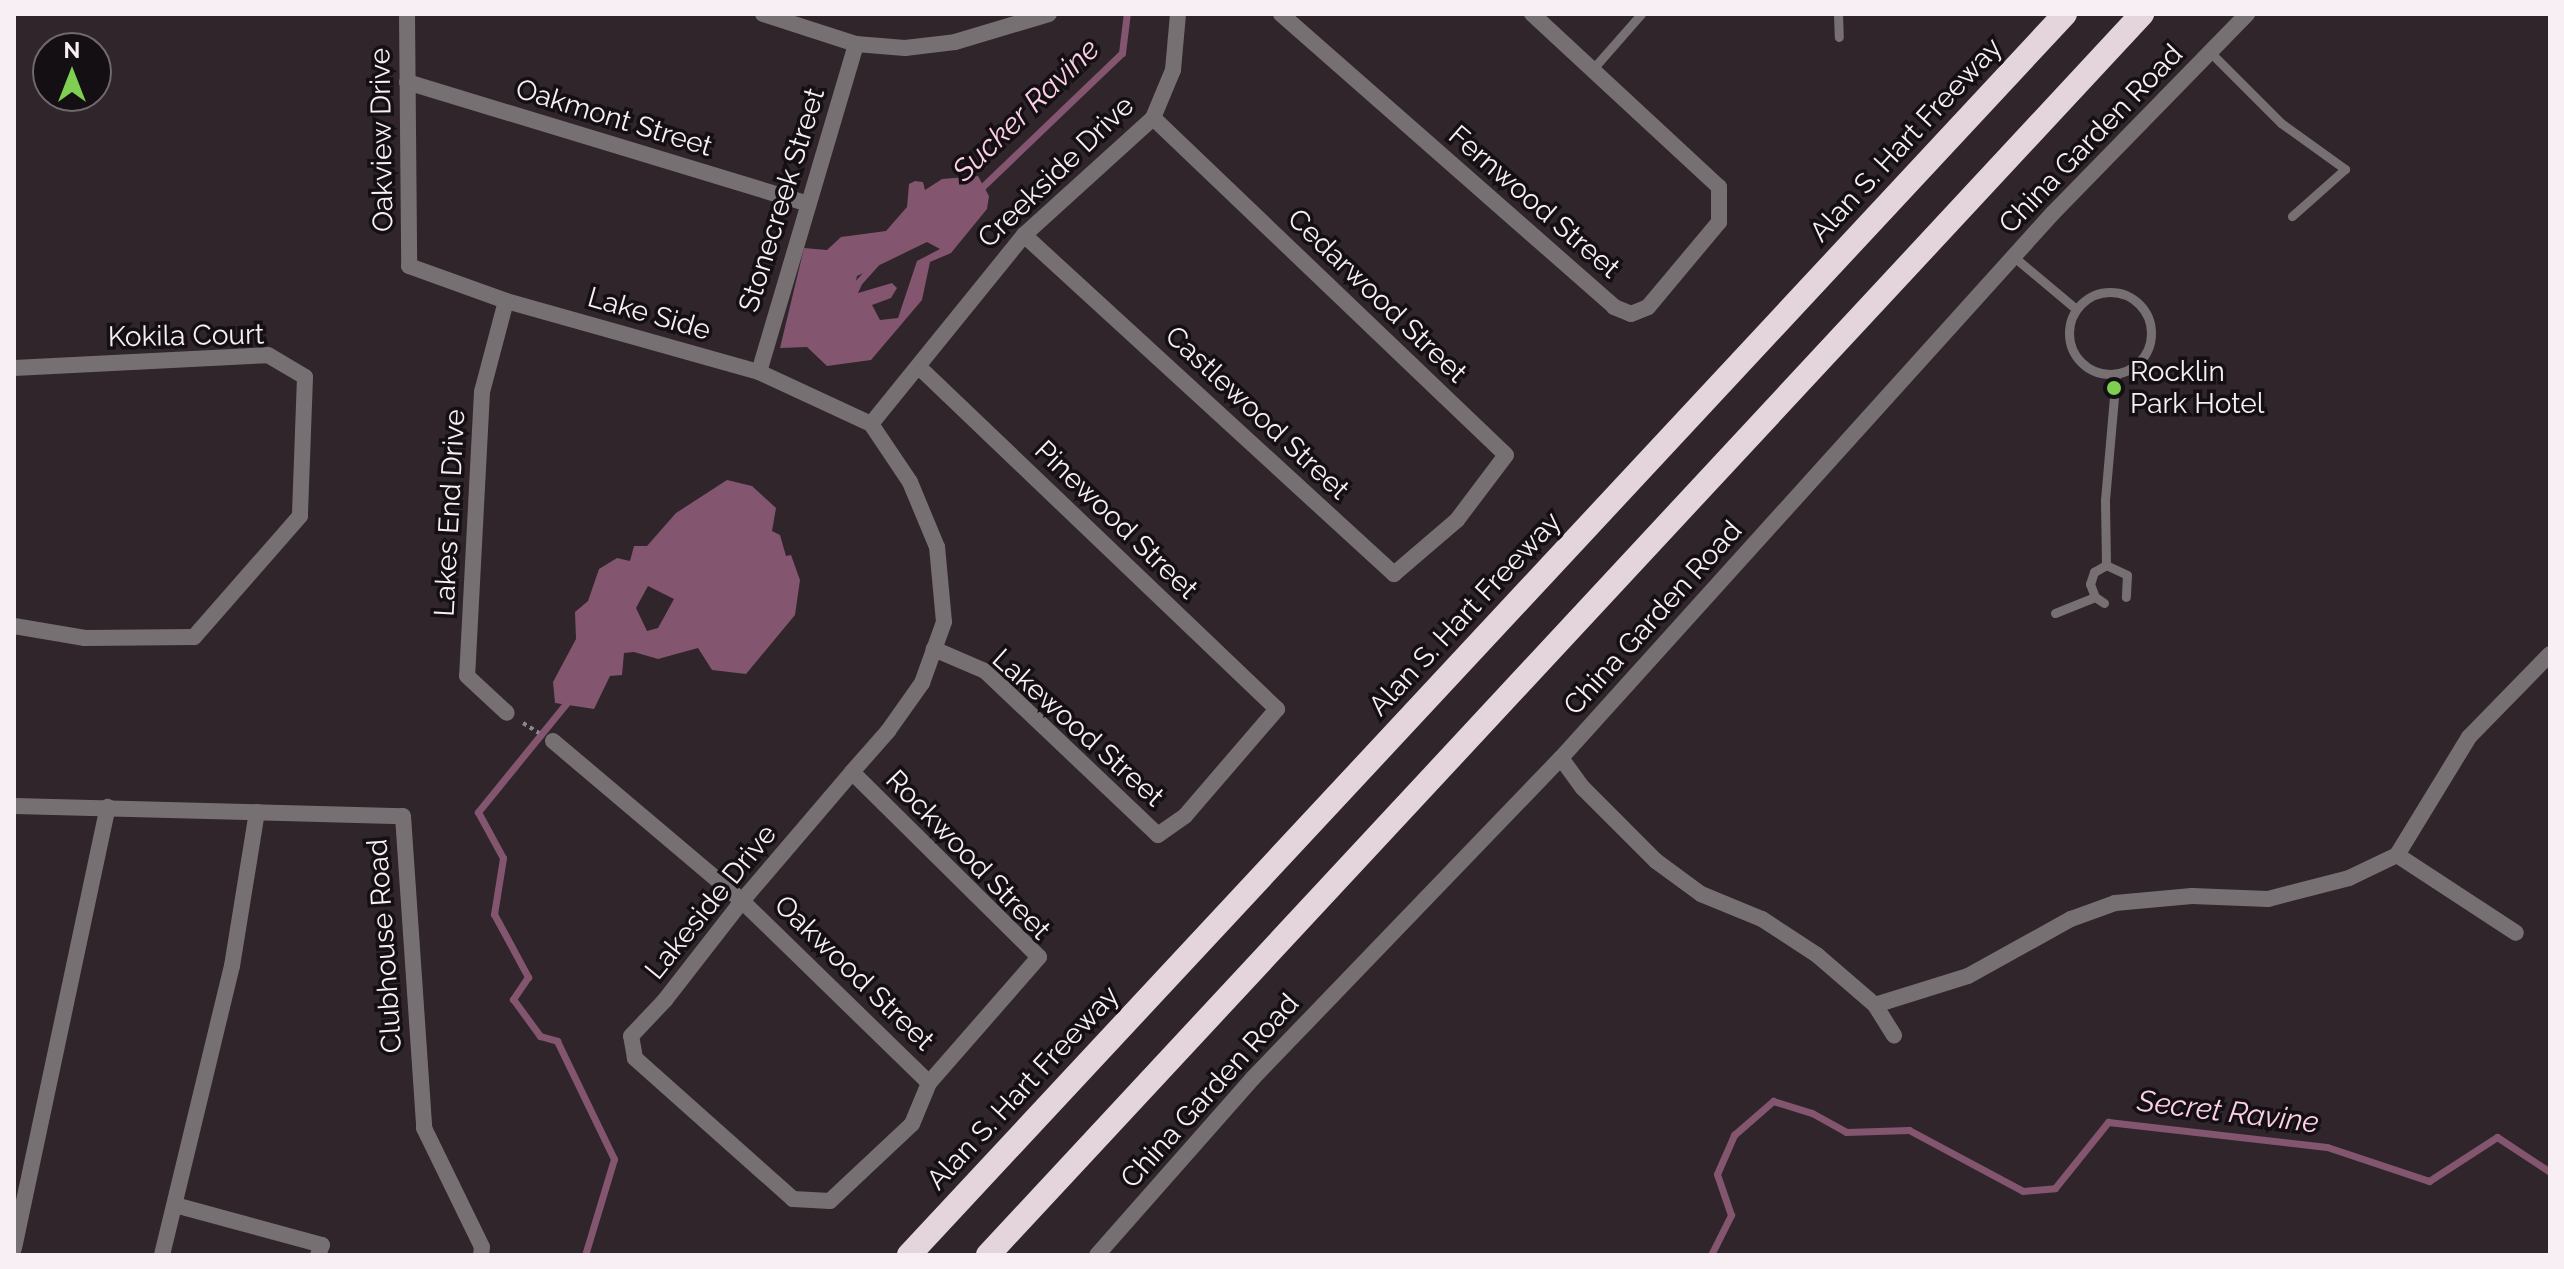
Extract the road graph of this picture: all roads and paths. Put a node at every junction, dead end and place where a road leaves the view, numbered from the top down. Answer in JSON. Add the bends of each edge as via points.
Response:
{"nodes":[{"id":1,"x":407,"y":14,"type":"edge"},
{"id":2,"x":763,"y":14,"type":"edge"},
{"id":3,"x":1049,"y":14,"type":"edge"},
{"id":4,"x":1178,"y":14,"type":"edge"},
{"id":5,"x":1281,"y":14,"type":"edge"},
{"id":6,"x":1532,"y":14,"type":"edge"},
{"id":7,"x":1641,"y":14,"type":"edge"},
{"id":8,"x":1838,"y":14,"type":"edge"},
{"id":9,"x":2046,"y":14,"type":"edge"},
{"id":10,"x":2065,"y":14,"type":"edge"},
{"id":11,"x":2144,"y":14,"type":"edge"},
{"id":12,"x":2247,"y":14,"type":"edge"},
{"id":13,"x":1839,"y":37,"type":"dead end"},
{"id":14,"x":856,"y":44,"type":"junction"},
{"id":15,"x":2210,"y":52,"type":"junction"},
{"id":16,"x":2014,"y":69,"type":"junction"},
{"id":17,"x":1591,"y":71,"type":"junction"},
{"id":18,"x":407,"y":82,"type":"junction"},
{"id":19,"x":1153,"y":118,"type":"junction"},
{"id":20,"x":805,"y":203,"type":"junction"},
{"id":21,"x":2292,"y":216,"type":"dead end"},
{"id":22,"x":1024,"y":235,"type":"junction"},
{"id":23,"x":2014,"y":257,"type":"junction"},
{"id":24,"x":409,"y":266,"type":"joint"},
{"id":25,"x":506,"y":301,"type":"junction"},
{"id":26,"x":2076,"y":309,"type":"junction"},
{"id":27,"x":14,"y":368,"type":"edge"},
{"id":28,"x":920,"y":368,"type":"junction"},
{"id":29,"x":759,"y":372,"type":"junction"},
{"id":30,"x":2116,"y":375,"type":"junction"},
{"id":31,"x":871,"y":424,"type":"junction"},
{"id":32,"x":1457,"y":520,"type":"joint"},
{"id":33,"x":2106,"y":565,"type":"junction"},
{"id":34,"x":2095,"y":597,"type":"junction"},
{"id":35,"x":2126,"y":597,"type":"dead end"},
{"id":36,"x":2104,"y":603,"type":"dead end"},
{"id":37,"x":2055,"y":613,"type":"dead end"},
{"id":38,"x":14,"y":626,"type":"edge"},
{"id":39,"x":934,"y":649,"type":"junction"},
{"id":40,"x":2550,"y":654,"type":"edge"},
{"id":41,"x":1277,"y":709,"type":"joint"},
{"id":42,"x":507,"y":713,"type":"joint"},
{"id":43,"x":553,"y":741,"type":"joint"},
{"id":44,"x":1561,"y":758,"type":"junction"},
{"id":45,"x":852,"y":772,"type":"junction"},
{"id":46,"x":14,"y":806,"type":"edge"},
{"id":47,"x":108,"y":807,"type":"junction"},
{"id":48,"x":257,"y":812,"type":"junction"},
{"id":49,"x":2397,"y":855,"type":"junction"},
{"id":50,"x":742,"y":901,"type":"junction"},
{"id":51,"x":2516,"y":933,"type":"dead end"},
{"id":52,"x":1875,"y":1005,"type":"junction"},
{"id":53,"x":1894,"y":1036,"type":"dead end"},
{"id":54,"x":929,"y":1083,"type":"junction"},
{"id":55,"x":175,"y":1205,"type":"junction"},
{"id":56,"x":14,"y":1248,"type":"edge"},
{"id":57,"x":162,"y":1255,"type":"edge"},
{"id":58,"x":318,"y":1255,"type":"edge"},
{"id":59,"x":481,"y":1255,"type":"edge"},
{"id":60,"x":909,"y":1255,"type":"edge"},
{"id":61,"x":988,"y":1255,"type":"edge"},
{"id":62,"x":1097,"y":1255,"type":"edge"}],
"edges":[{"from":1,"to":18,"type":"street","name":"Oakview Drive"},
{"from":2,"to":14,"type":"street"},
{"from":3,"to":14,"type":"street","via":[[955,42],[905,48]]},
{"from":4,"to":19,"type":"street","name":"Creekside Drive","via":[[1173,70]]},
{"from":5,"to":17,"type":"street","name":"Fernwood Street","via":[[1614,307],[1631,314],[1648,307],[1719,222],[1719,187]]},
{"from":6,"to":17,"type":"street"},
{"from":7,"to":17,"type":"lane"},
{"from":8,"to":13,"type":"lane"},
{"from":9,"to":16,"type":"highway"},
{"from":10,"to":16,"type":"highway","name":"Alan S. Hart Freeway"},
{"from":11,"to":61,"type":"highway"},
{"from":12,"to":15,"type":"street","name":"China Garden Road"},
{"from":14,"to":20,"type":"street","name":"Stonecreek Street"},
{"from":15,"to":21,"type":"lane","via":[[2281,123],[2345,169]]},
{"from":15,"to":23,"type":"street","name":"China Garden Road"},
{"from":16,"to":60,"type":"highway","name":"Alan S. Hart Freeway"},
{"from":18,"to":20,"type":"street","name":"Oakmont Street"},
{"from":18,"to":24,"type":"street","name":"Oakview Drive"},
{"from":19,"to":22,"type":"street","name":"Creekside Drive"},
{"from":19,"to":32,"type":"street","name":"Cedarwood Street","via":[[1506,455]]},
{"from":20,"to":29,"type":"street","name":"Stonecreek Street"},
{"from":22,"to":28,"type":"street","name":"Creekside Drive"},
{"from":22,"to":32,"type":"street","name":"Castlewood Street","via":[[1394,574]]},
{"from":23,"to":26,"type":"lane"},
{"from":23,"to":44,"type":"street","name":"China Garden Road"},
{"from":24,"to":25,"type":"street","name":"Lake Side"},
{"from":25,"to":29,"type":"street","name":"Lake Side"},
{"from":25,"to":42,"type":"street","name":"Lakes End Drive","via":[[482,392],[467,676]]},
{"from":26,"to":30,"type":"lane","via":[[2069,323],[2074,355],[2085,367]]},
{"from":26,"to":30,"type":"lane","via":[[2104,292],[2120,293],[2146,312],[2151,327],[2147,351],[2131,369]]},
{"from":27,"to":38,"type":"street","name":"Kokila Court","via":[[268,355],[305,377],[300,516],[194,637],[85,638]]},
{"from":28,"to":31,"type":"street","name":"Creekside Drive"},
{"from":28,"to":41,"type":"street","name":"Pinewood Street"},
{"from":29,"to":31,"type":"street","name":"Lake Side"},
{"from":30,"to":33,"type":"lane","via":[[2105,500]]},
{"from":31,"to":39,"type":"street","name":"Lakeside Drive","via":[[910,482],[937,547],[944,622]]},
{"from":33,"to":34,"type":"lane","via":[[2091,578]]},
{"from":33,"to":35,"type":"lane","via":[[2127,575]]},
{"from":34,"to":36,"type":"lane"},
{"from":34,"to":37,"type":"lane"},
{"from":39,"to":41,"type":"street","name":"Lakewood Street","via":[[985,671],[1158,835],[1185,816]]},
{"from":39,"to":45,"type":"street","name":"Lakeside Drive","via":[[922,683]]},
{"from":40,"to":49,"type":"street","via":[[2469,737]]},
{"from":42,"to":43,"type":"path"},
{"from":43,"to":50,"type":"street","name":"Oakwood Street"},
{"from":44,"to":52,"type":"street","via":[[1583,788],[1656,861],[1701,894],[1773,926]]},
{"from":44,"to":62,"type":"street","name":"China Garden Road","via":[[1285,1043]]},
{"from":45,"to":50,"type":"street","name":"Lakeside Drive"},
{"from":45,"to":54,"type":"street","name":"Rockwood Street","via":[[1039,957]]},
{"from":46,"to":47,"type":"street","name":"Clubhouse Road"},
{"from":47,"to":48,"type":"street","name":"Clubhouse Road"},
{"from":47,"to":56,"type":"street"},
{"from":48,"to":55,"type":"street","via":[[232,966]]},
{"from":48,"to":59,"type":"street","name":"Clubhouse Road","via":[[403,816],[424,1128],[482,1247]]},
{"from":49,"to":51,"type":"street"},
{"from":49,"to":52,"type":"street","via":[[2349,878],[2268,899],[2192,896],[2115,903],[2071,919],[1968,976]]},
{"from":50,"to":54,"type":"street","name":"Oakwood Street"},
{"from":50,"to":54,"type":"street","name":"Lakeside Drive","via":[[631,1036],[635,1058],[793,1199],[830,1201],[912,1124]]},
{"from":52,"to":53,"type":"street"},
{"from":55,"to":57,"type":"street"},
{"from":55,"to":58,"type":"street","via":[[322,1245]]}]}
